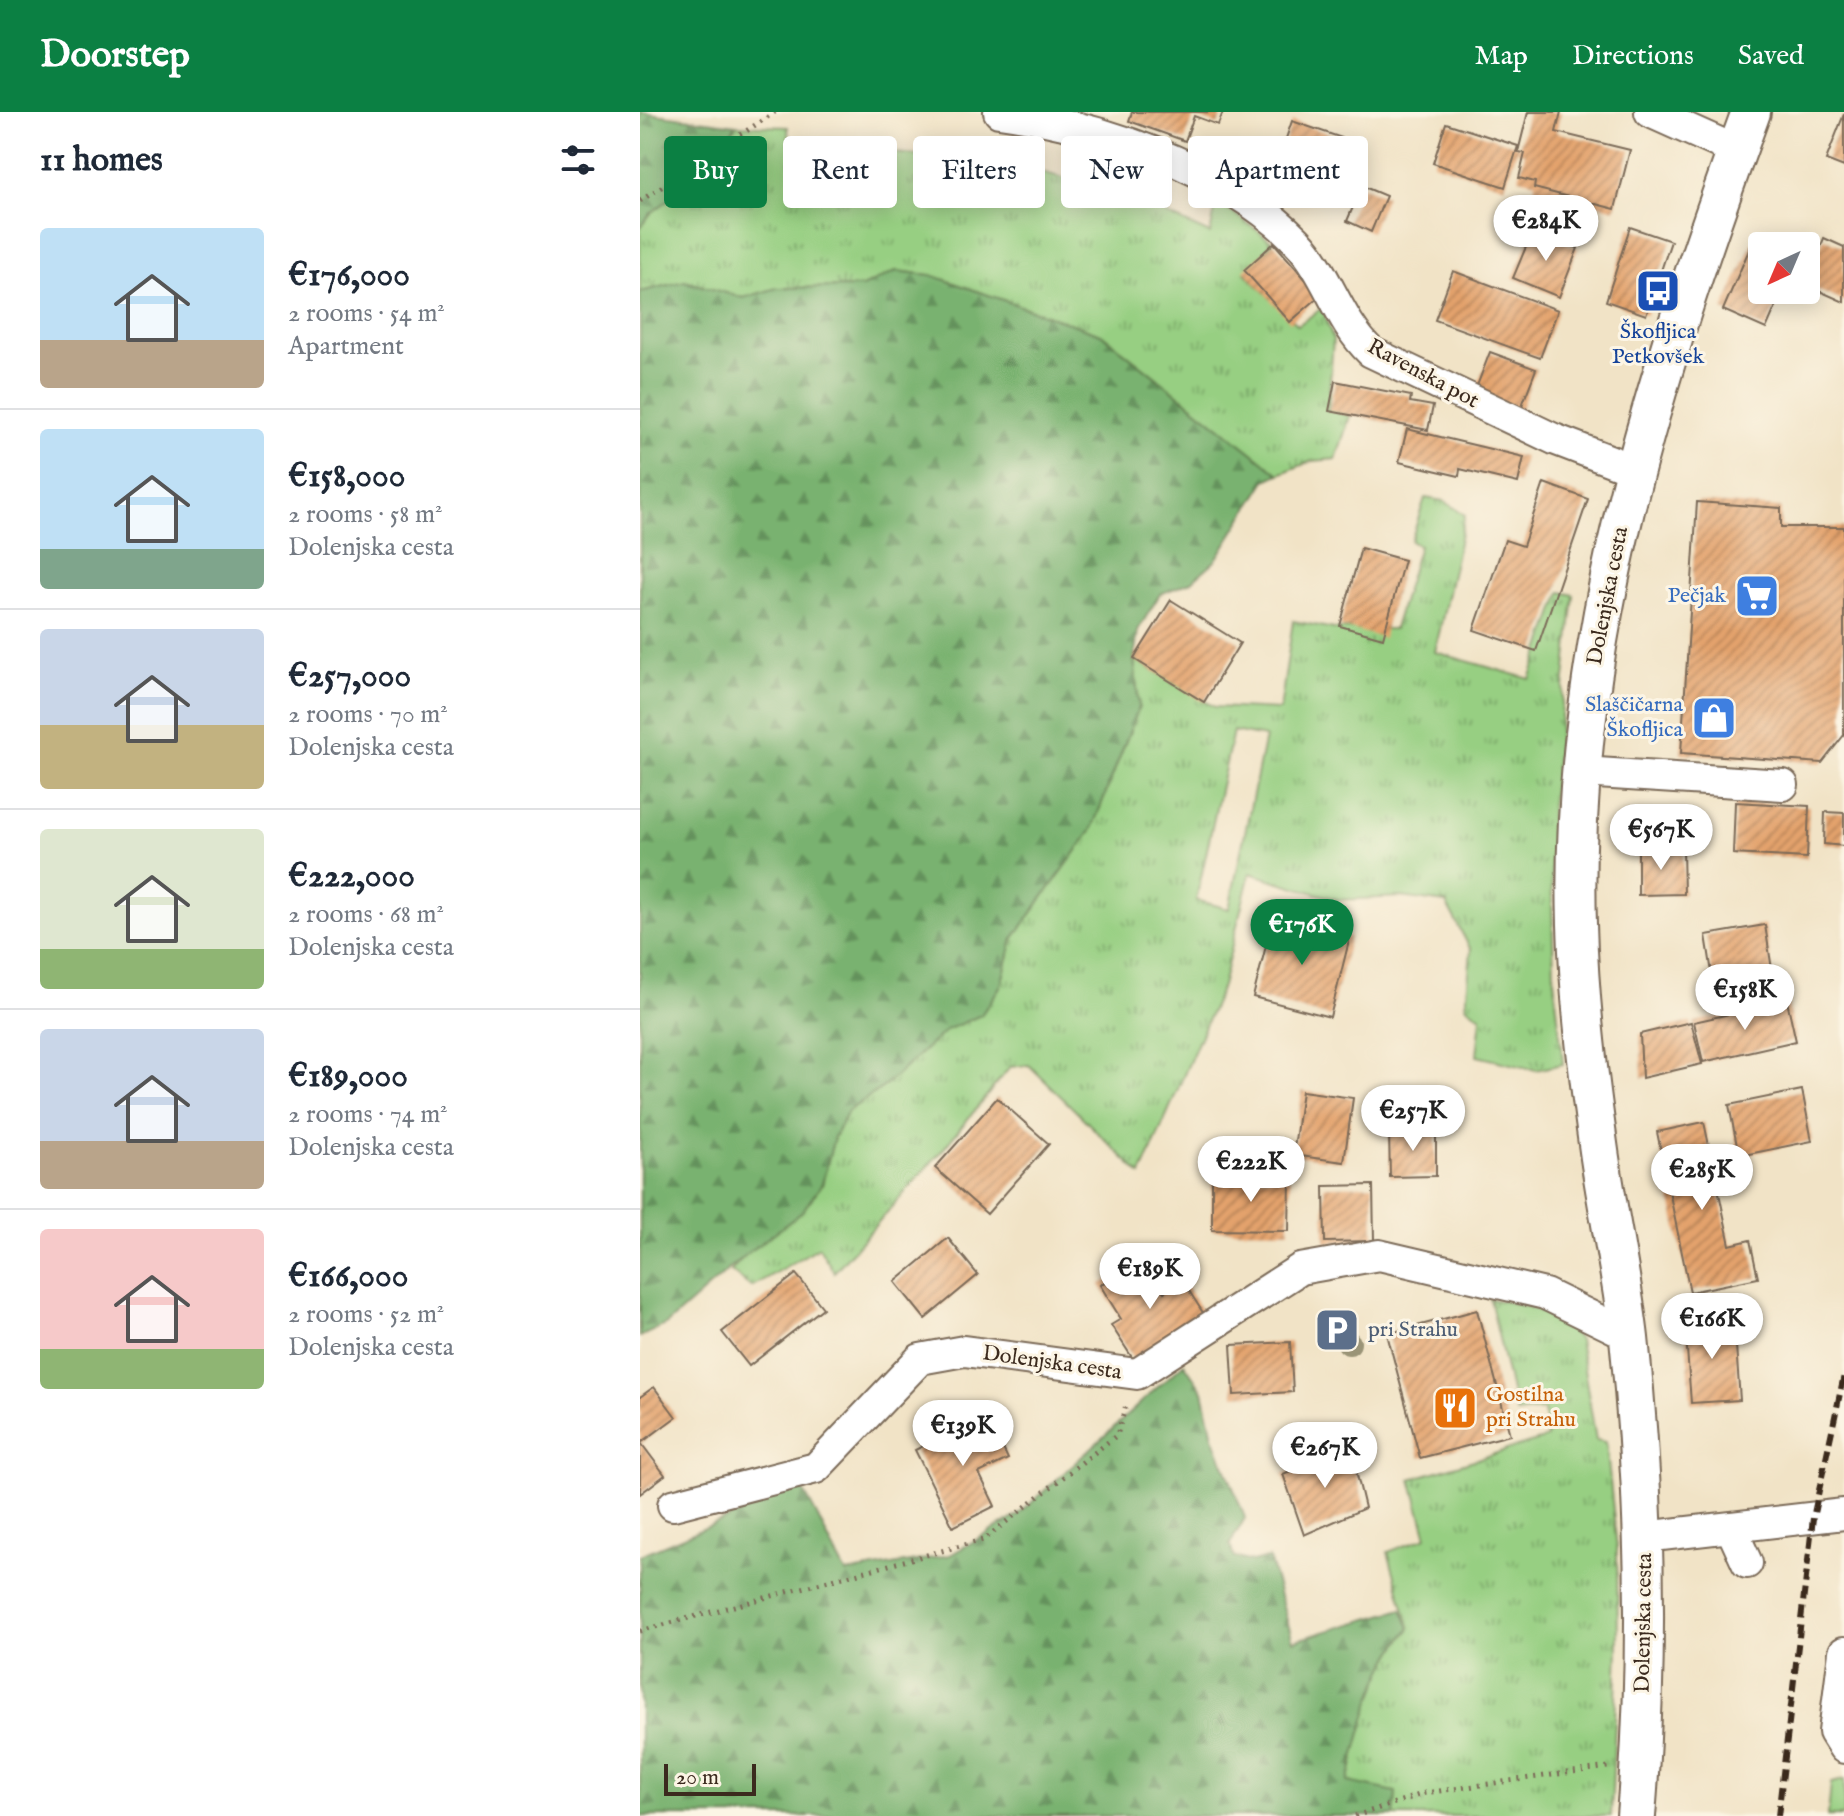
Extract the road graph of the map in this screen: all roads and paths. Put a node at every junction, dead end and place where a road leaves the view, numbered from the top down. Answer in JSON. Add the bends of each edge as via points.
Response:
{"nodes":[{"id":1,"x":775,"y":112,"type":"edge"},
{"id":2,"x":999,"y":112,"type":"edge"},
{"id":3,"x":1650,"y":112,"type":"edge"},
{"id":4,"x":1751,"y":112,"type":"edge"},
{"id":5,"x":1737,"y":151,"type":"junction"},
{"id":6,"x":640,"y":201,"type":"edge"},
{"id":7,"x":1635,"y":470,"type":"junction"},
{"id":8,"x":1582,"y":772,"type":"junction"},
{"id":9,"x":1783,"y":785,"type":"dead end"},
{"id":10,"x":1629,"y":1335,"type":"junction"},
{"id":11,"x":1137,"y":1374,"type":"junction"},
{"id":12,"x":673,"y":1505,"type":"dead end"},
{"id":13,"x":1844,"y":1514,"type":"edge"},
{"id":14,"x":1731,"y":1528,"type":"junction"},
{"id":15,"x":1644,"y":1537,"type":"junction"},
{"id":16,"x":1747,"y":1563,"type":"dead end"},
{"id":17,"x":640,"y":1631,"type":"edge"},
{"id":18,"x":1844,"y":1652,"type":"edge"},
{"id":19,"x":1844,"y":1748,"type":"edge"},
{"id":20,"x":1640,"y":1762,"type":"junction"},
{"id":21,"x":1355,"y":1816,"type":"edge"},
{"id":22,"x":1636,"y":1816,"type":"edge"}],
"edges":[{"from":1,"to":6,"type":"path"},
{"from":2,"to":7,"type":"street","name":"Ravenska pot","via":[[1059,121],[1157,155],[1248,199],[1299,243],[1351,331],[1371,352],[1554,439]]},
{"from":3,"to":5,"type":"street"},
{"from":4,"to":5,"type":"main road","name":"Dolenjska cesta"},
{"from":5,"to":7,"type":"main road","name":"Dolenjska cesta","via":[[1687,286]]},
{"from":7,"to":8,"type":"main road","name":"Dolenjska cesta","via":[[1595,652]]},
{"from":8,"to":9,"type":"street"},
{"from":8,"to":10,"type":"main road","name":"Dolenjska cesta","via":[[1577,922],[1582,1002]]},
{"from":10,"to":11,"type":"street","name":"Dolenjska cesta","via":[[1545,1294],[1379,1255],[1300,1269]]},
{"from":10,"to":15,"type":"main road","name":"Dolenjska cesta"},
{"from":11,"to":12,"type":"street","name":"Dolenjska cesta","via":[[964,1351],[920,1359],[816,1468]]},
{"from":11,"to":17,"type":"path","via":[[1117,1435],[983,1540]]},
{"from":13,"to":14,"type":"street"},
{"from":14,"to":15,"type":"street"},
{"from":14,"to":16,"type":"street"},
{"from":15,"to":20,"type":"main road","name":"Dolenjska cesta"},
{"from":18,"to":19,"type":"street","via":[[1834,1732]]},
{"from":20,"to":21,"type":"path","via":[[1425,1793]]},
{"from":20,"to":22,"type":"main road","name":"Dolenjska cesta"}]}
